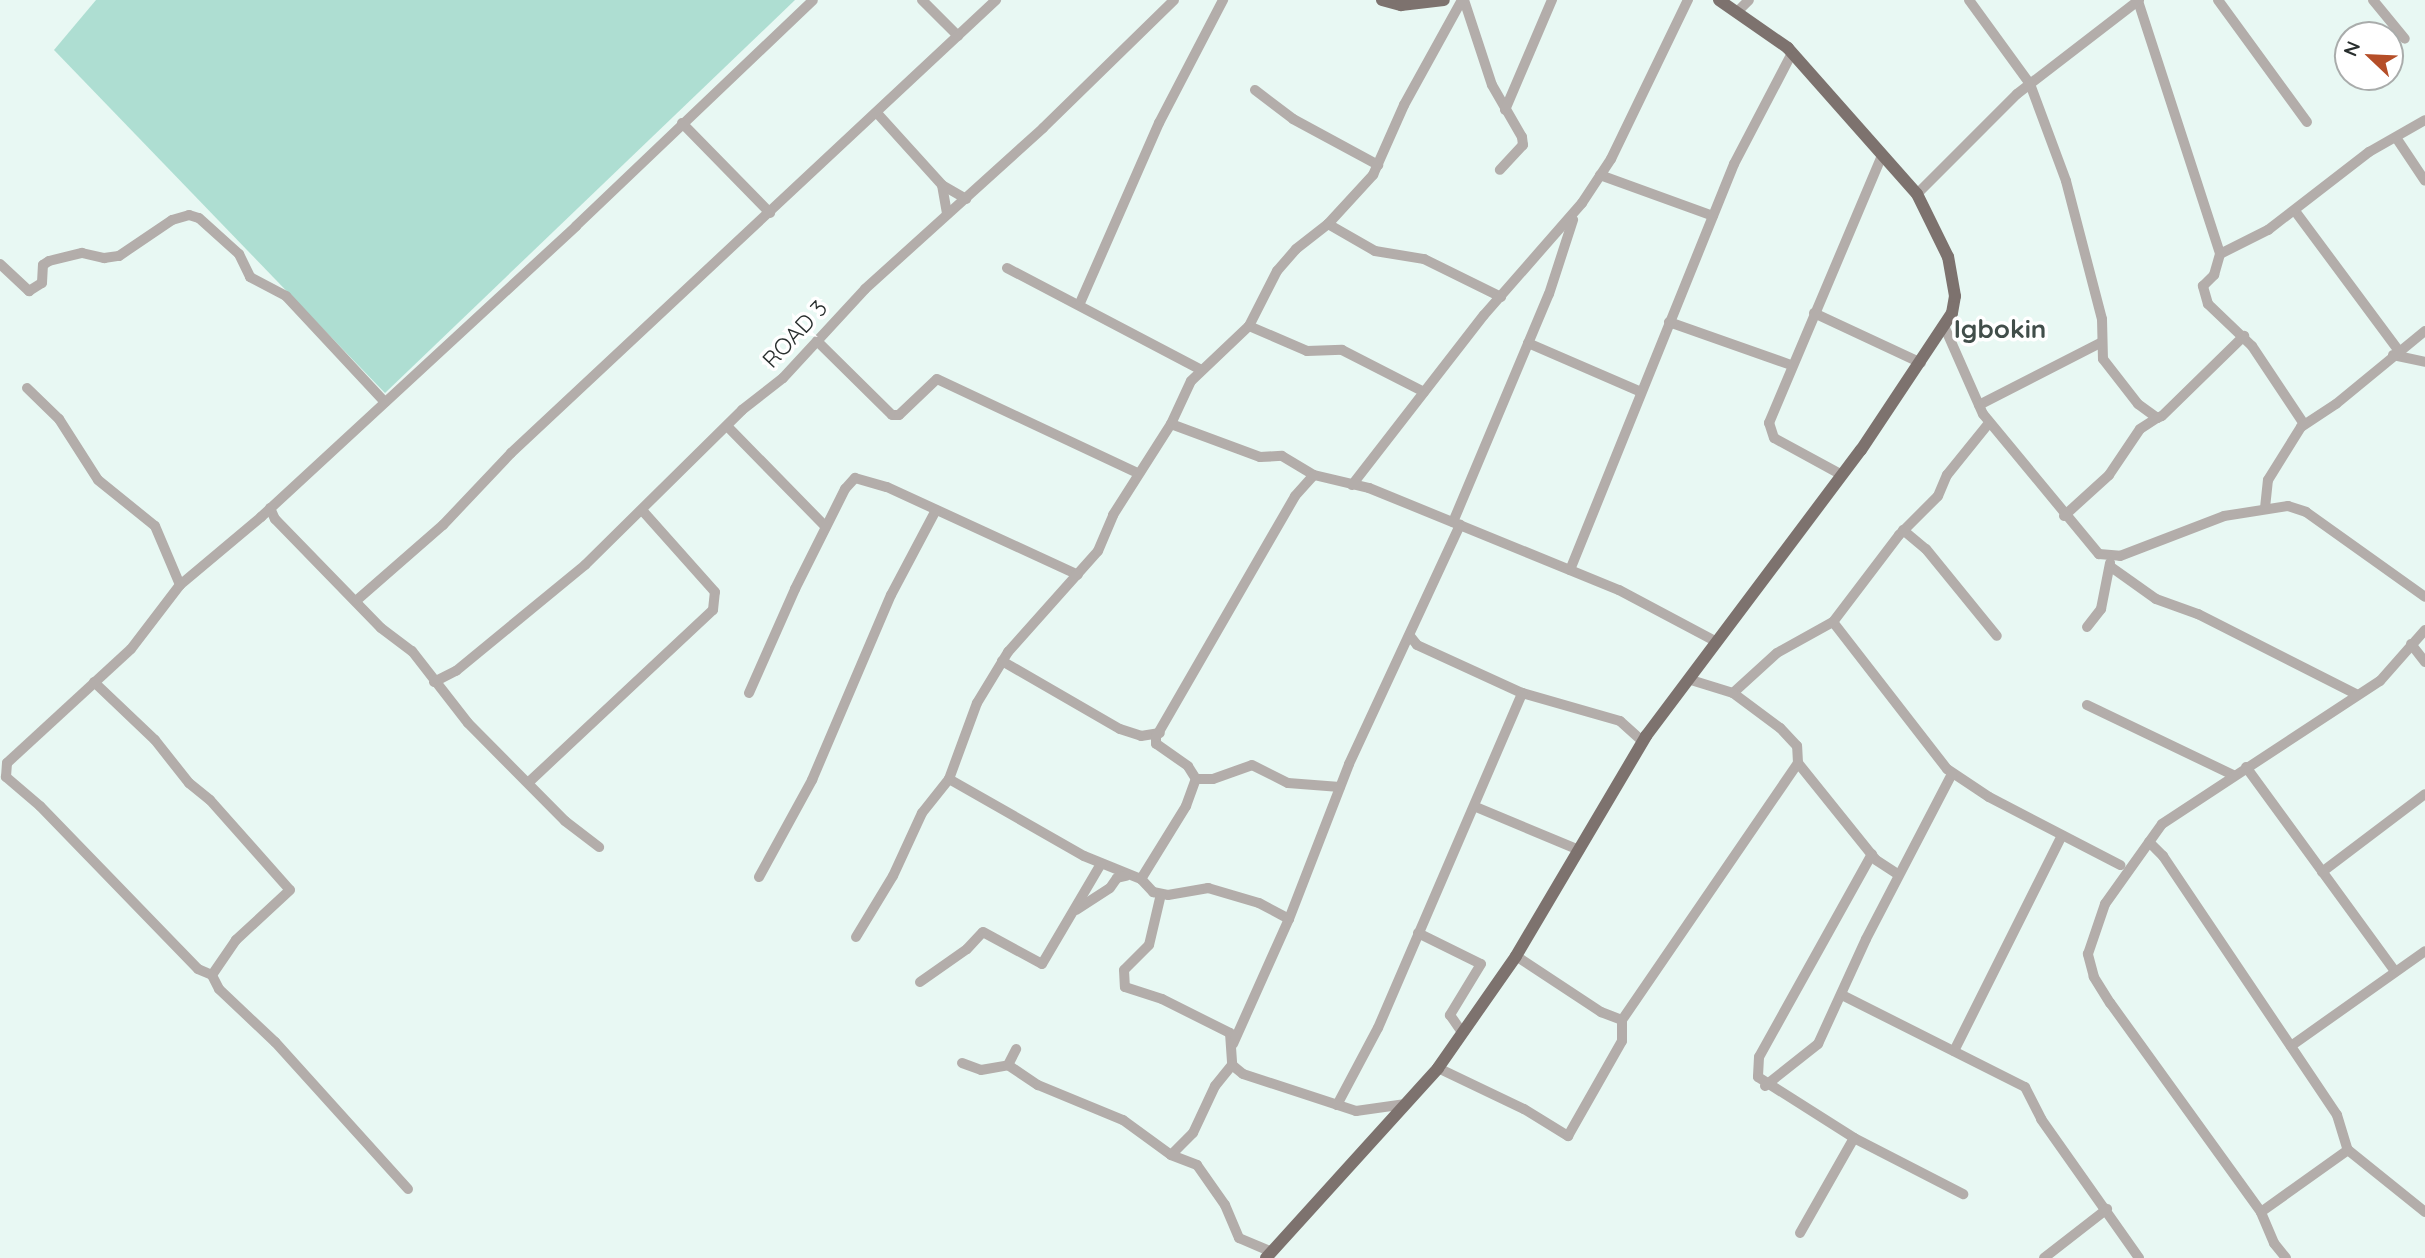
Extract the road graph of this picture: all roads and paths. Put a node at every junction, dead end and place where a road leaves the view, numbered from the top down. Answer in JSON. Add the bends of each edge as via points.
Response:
{"nodes":[{"id":1,"x":813,"y":0,"type":"edge"},
{"id":2,"x":922,"y":0,"type":"edge"},
{"id":3,"x":996,"y":0,"type":"edge"},
{"id":4,"x":1174,"y":0,"type":"edge"},
{"id":5,"x":1223,"y":0,"type":"edge"},
{"id":6,"x":1444,"y":0,"type":"edge"},
{"id":7,"x":1463,"y":0,"type":"edge"},
{"id":8,"x":1552,"y":0,"type":"edge"},
{"id":9,"x":1688,"y":0,"type":"edge"},
{"id":10,"x":1719,"y":0,"type":"edge"},
{"id":11,"x":1749,"y":0,"type":"edge"},
{"id":12,"x":1969,"y":0,"type":"edge"},
{"id":13,"x":2139,"y":0,"type":"edge"},
{"id":14,"x":2218,"y":0,"type":"edge"},
{"id":15,"x":2373,"y":0,"type":"edge"},
{"id":16,"x":1387,"y":1,"type":"edge"},
{"id":17,"x":2125,"y":4,"type":"edge"},
{"id":18,"x":1739,"y":10,"type":"junction"},
{"id":19,"x":958,"y":36,"type":"junction"},
{"id":20,"x":2405,"y":39,"type":"dead end"},
{"id":21,"x":1792,"y":53,"type":"junction"},
{"id":22,"x":2030,"y":84,"type":"junction"},
{"id":23,"x":1255,"y":90,"type":"dead end"},
{"id":24,"x":1505,"y":110,"type":"junction"},
{"id":25,"x":877,"y":113,"type":"junction"},
{"id":26,"x":2425,"y":120,"type":"edge"},
{"id":27,"x":2306,"y":122,"type":"dead end"},
{"id":28,"x":682,"y":123,"type":"junction"},
{"id":29,"x":2397,"y":139,"type":"junction"},
{"id":30,"x":1882,"y":156,"type":"junction"},
{"id":31,"x":1378,"y":166,"type":"junction"},
{"id":32,"x":1500,"y":170,"type":"dead end"},
{"id":33,"x":1600,"y":175,"type":"junction"},
{"id":34,"x":2425,"y":181,"type":"edge"},
{"id":35,"x":942,"y":185,"type":"junction"},
{"id":36,"x":1917,"y":194,"type":"junction"},
{"id":37,"x":966,"y":199,"type":"junction"},
{"id":38,"x":2295,"y":211,"type":"junction"},
{"id":39,"x":947,"y":213,"type":"junction"},
{"id":40,"x":1575,"y":213,"type":"junction"},
{"id":41,"x":770,"y":214,"type":"junction"},
{"id":42,"x":1713,"y":216,"type":"junction"},
{"id":43,"x":1328,"y":224,"type":"junction"},
{"id":44,"x":2220,"y":254,"type":"junction"},
{"id":45,"x":0,"y":264,"type":"edge"},
{"id":46,"x":1007,"y":268,"type":"dead end"},
{"id":47,"x":1501,"y":297,"type":"junction"},
{"id":48,"x":1080,"y":303,"type":"junction"},
{"id":49,"x":1814,"y":313,"type":"junction"},
{"id":50,"x":1669,"y":322,"type":"junction"},
{"id":51,"x":1249,"y":326,"type":"junction"},
{"id":52,"x":1945,"y":328,"type":"junction"},
{"id":53,"x":2425,"y":331,"type":"edge"},
{"id":54,"x":2244,"y":336,"type":"junction"},
{"id":55,"x":817,"y":341,"type":"junction"},
{"id":56,"x":2102,"y":342,"type":"junction"},
{"id":57,"x":1528,"y":343,"type":"junction"},
{"id":58,"x":2396,"y":353,"type":"junction"},
{"id":59,"x":2425,"y":362,"type":"edge"},
{"id":60,"x":1921,"y":363,"type":"junction"},
{"id":61,"x":1791,"y":365,"type":"junction"},
{"id":62,"x":1201,"y":370,"type":"junction"},
{"id":63,"x":27,"y":388,"type":"dead end"},
{"id":64,"x":1641,"y":392,"type":"junction"},
{"id":65,"x":1424,"y":393,"type":"junction"},
{"id":66,"x":385,"y":402,"type":"junction"},
{"id":67,"x":1979,"y":405,"type":"junction"},
{"id":68,"x":2141,"y":407,"type":"junction"},
{"id":69,"x":2157,"y":418,"type":"junction"},
{"id":70,"x":1171,"y":424,"type":"junction"},
{"id":71,"x":1989,"y":424,"type":"junction"},
{"id":72,"x":2304,"y":424,"type":"junction"},
{"id":73,"x":727,"y":426,"type":"junction"},
{"id":74,"x":2140,"y":429,"type":"junction"},
{"id":75,"x":1138,"y":473,"type":"junction"},
{"id":76,"x":1314,"y":475,"type":"junction"},
{"id":77,"x":1842,"y":475,"type":"junction"},
{"id":78,"x":1352,"y":485,"type":"junction"},
{"id":79,"x":270,"y":508,"type":"junction"},
{"id":80,"x":2265,"y":508,"type":"junction"},
{"id":81,"x":642,"y":510,"type":"junction"},
{"id":82,"x":936,"y":510,"type":"junction"},
{"id":83,"x":2064,"y":516,"type":"junction"},
{"id":84,"x":261,"y":517,"type":"junction"},
{"id":85,"x":275,"y":519,"type":"junction"},
{"id":86,"x":1457,"y":523,"type":"junction"},
{"id":87,"x":826,"y":527,"type":"junction"},
{"id":88,"x":1903,"y":530,"type":"junction"},
{"id":89,"x":2109,"y":556,"type":"junction"},
{"id":90,"x":2111,"y":567,"type":"junction"},
{"id":91,"x":1570,"y":570,"type":"junction"},
{"id":92,"x":1078,"y":575,"type":"junction"},
{"id":93,"x":180,"y":585,"type":"junction"},
{"id":94,"x":2425,"y":597,"type":"edge"},
{"id":95,"x":358,"y":600,"type":"junction"},
{"id":96,"x":1833,"y":622,"type":"junction"},
{"id":97,"x":2087,"y":627,"type":"dead end"},
{"id":98,"x":2425,"y":630,"type":"edge"},
{"id":99,"x":1997,"y":636,"type":"dead end"},
{"id":100,"x":1414,"y":641,"type":"junction"},
{"id":101,"x":1715,"y":641,"type":"junction"},
{"id":102,"x":2411,"y":644,"type":"junction"},
{"id":103,"x":1002,"y":661,"type":"junction"},
{"id":104,"x":2425,"y":662,"type":"edge"},
{"id":105,"x":1691,"y":680,"type":"junction"},
{"id":106,"x":94,"y":682,"type":"junction"},
{"id":107,"x":435,"y":682,"type":"junction"},
{"id":108,"x":749,"y":693,"type":"dead end"},
{"id":109,"x":1522,"y":693,"type":"junction"},
{"id":110,"x":1733,"y":693,"type":"junction"},
{"id":111,"x":2356,"y":694,"type":"junction"},
{"id":112,"x":2087,"y":705,"type":"dead end"},
{"id":113,"x":1160,"y":733,"type":"junction"},
{"id":114,"x":1643,"y":742,"type":"junction"},
{"id":115,"x":1798,"y":763,"type":"junction"},
{"id":116,"x":2246,"y":767,"type":"junction"},
{"id":117,"x":1952,"y":774,"type":"junction"},
{"id":118,"x":2233,"y":775,"type":"junction"},
{"id":119,"x":949,"y":779,"type":"junction"},
{"id":120,"x":1196,"y":779,"type":"junction"},
{"id":121,"x":529,"y":782,"type":"junction"},
{"id":122,"x":1340,"y":787,"type":"junction"},
{"id":123,"x":2425,"y":794,"type":"edge"},
{"id":124,"x":1476,"y":807,"type":"junction"},
{"id":125,"x":2062,"y":835,"type":"junction"},
{"id":126,"x":2149,"y":842,"type":"junction"},
{"id":127,"x":599,"y":848,"type":"dead end"},
{"id":128,"x":1579,"y":850,"type":"junction"},
{"id":129,"x":1872,"y":854,"type":"junction"},
{"id":130,"x":1101,"y":864,"type":"junction"},
{"id":131,"x":2120,"y":865,"type":"dead end"},
{"id":132,"x":2322,"y":872,"type":"junction"},
{"id":133,"x":1899,"y":875,"type":"junction"},
{"id":134,"x":1126,"y":876,"type":"junction"},
{"id":135,"x":759,"y":877,"type":"dead end"},
{"id":136,"x":1140,"y":879,"type":"junction"},
{"id":137,"x":1161,"y":894,"type":"junction"},
{"id":138,"x":1075,"y":911,"type":"junction"},
{"id":139,"x":1289,"y":919,"type":"junction"},
{"id":140,"x":1418,"y":933,"type":"junction"},
{"id":141,"x":856,"y":937,"type":"dead end"},
{"id":142,"x":2425,"y":951,"type":"edge"},
{"id":143,"x":1516,"y":956,"type":"junction"},
{"id":144,"x":2395,"y":971,"type":"junction"},
{"id":145,"x":212,"y":975,"type":"junction"},
{"id":146,"x":920,"y":982,"type":"dead end"},
{"id":147,"x":1842,"y":995,"type":"junction"},
{"id":148,"x":1622,"y":1020,"type":"junction"},
{"id":149,"x":1461,"y":1031,"type":"junction"},
{"id":150,"x":1233,"y":1044,"type":"junction"},
{"id":151,"x":2291,"y":1045,"type":"junction"},
{"id":152,"x":1016,"y":1049,"type":"dead end"},
{"id":153,"x":1954,"y":1051,"type":"junction"},
{"id":154,"x":962,"y":1063,"type":"dead end"},
{"id":155,"x":1008,"y":1065,"type":"junction"},
{"id":156,"x":1232,"y":1065,"type":"junction"},
{"id":157,"x":1438,"y":1068,"type":"junction"},
{"id":158,"x":1765,"y":1086,"type":"junction"},
{"id":159,"x":1344,"y":1094,"type":"junction"},
{"id":160,"x":1406,"y":1104,"type":"junction"},
{"id":161,"x":1337,"y":1105,"type":"junction"},
{"id":162,"x":1352,"y":1110,"type":"junction"},
{"id":163,"x":1854,"y":1138,"type":"junction"},
{"id":164,"x":2348,"y":1150,"type":"junction"},
{"id":165,"x":1171,"y":1155,"type":"junction"},
{"id":166,"x":408,"y":1189,"type":"dead end"},
{"id":167,"x":1963,"y":1194,"type":"dead end"},
{"id":168,"x":2107,"y":1209,"type":"junction"},
{"id":169,"x":2261,"y":1212,"type":"junction"},
{"id":170,"x":2425,"y":1212,"type":"edge"},
{"id":171,"x":1800,"y":1233,"type":"dead end"},
{"id":172,"x":1268,"y":1255,"type":"edge"},
{"id":173,"x":2043,"y":1258,"type":"edge"},
{"id":174,"x":2139,"y":1258,"type":"edge"},
{"id":175,"x":2286,"y":1258,"type":"edge"}],
"edges":[{"from":1,"to":28,"type":"street"},
{"from":2,"to":19,"type":"street"},
{"from":3,"to":19,"type":"street"},
{"from":4,"to":37,"type":"street","name":"ROAD 3"},
{"from":5,"to":48,"type":"street","via":[[1160,123]]},
{"from":6,"to":16,"type":"main road"},
{"from":7,"to":24,"type":"street"},
{"from":7,"to":31,"type":"street","via":[[1404,105]]},
{"from":8,"to":24,"type":"street"},
{"from":9,"to":33,"type":"street"},
{"from":10,"to":18,"type":"main road"},
{"from":11,"to":18,"type":"street"},
{"from":12,"to":22,"type":"street"},
{"from":13,"to":17,"type":"street"},
{"from":13,"to":44,"type":"street"},
{"from":14,"to":27,"type":"street"},
{"from":15,"to":20,"type":"street"},
{"from":17,"to":22,"type":"street"},
{"from":18,"to":21,"type":"main road"},
{"from":19,"to":25,"type":"street"},
{"from":21,"to":30,"type":"main road"},
{"from":21,"to":42,"type":"street","via":[[1734,164]]},
{"from":22,"to":36,"type":"street"},
{"from":22,"to":56,"type":"street","via":[[2066,181],[2102,319]]},
{"from":23,"to":31,"type":"street","via":[[1293,119]]},
{"from":24,"to":32,"type":"street","via":[[1523,145]]},
{"from":25,"to":35,"type":"street"},
{"from":25,"to":41,"type":"street"},
{"from":26,"to":29,"type":"street"},
{"from":28,"to":41,"type":"street"},
{"from":28,"to":66,"type":"street"},
{"from":29,"to":34,"type":"street"},
{"from":29,"to":38,"type":"street","via":[[2369,152]]},
{"from":30,"to":36,"type":"main road"},
{"from":30,"to":49,"type":"street"},
{"from":31,"to":43,"type":"street"},
{"from":33,"to":40,"type":"street"},
{"from":33,"to":42,"type":"street"},
{"from":35,"to":37,"type":"street"},
{"from":35,"to":39,"type":"street"},
{"from":36,"to":52,"type":"main road","via":[[1954,277],[1955,296]]},
{"from":37,"to":39,"type":"street","name":"ROAD 3"},
{"from":38,"to":44,"type":"street"},
{"from":38,"to":58,"type":"street"},
{"from":39,"to":55,"type":"street","name":"ROAD 3"},
{"from":40,"to":47,"type":"street"},
{"from":40,"to":57,"type":"street"},
{"from":41,"to":95,"type":"street"},
{"from":42,"to":50,"type":"street"},
{"from":43,"to":47,"type":"street","via":[[1376,251],[1424,260]]},
{"from":43,"to":51,"type":"street","via":[[1285,261]]},
{"from":44,"to":54,"type":"street","via":[[2202,292],[2207,304]]},
{"from":45,"to":66,"type":"street","via":[[29,291],[42,283],[43,265],[49,261],[82,253],[119,256],[172,220],[189,215],[199,218],[239,254],[250,277],[286,296]]},
{"from":46,"to":48,"type":"street"},
{"from":47,"to":65,"type":"street"},
{"from":48,"to":62,"type":"street"},
{"from":49,"to":60,"type":"street"},
{"from":49,"to":61,"type":"street"},
{"from":50,"to":61,"type":"street"},
{"from":50,"to":64,"type":"street"},
{"from":51,"to":62,"type":"street"},
{"from":51,"to":65,"type":"street","via":[[1307,351],[1342,350]]},
{"from":52,"to":60,"type":"main road"},
{"from":52,"to":67,"type":"street"},
{"from":53,"to":58,"type":"street"},
{"from":54,"to":69,"type":"street"},
{"from":54,"to":72,"type":"street"},
{"from":55,"to":73,"type":"street","name":"ROAD 3","via":[[783,378]]},
{"from":55,"to":75,"type":"street","via":[[892,415],[900,415],[937,379]]},
{"from":56,"to":67,"type":"street"},
{"from":56,"to":68,"type":"street","via":[[2103,359]]},
{"from":57,"to":64,"type":"street"},
{"from":57,"to":86,"type":"street"},
{"from":58,"to":59,"type":"street"},
{"from":58,"to":72,"type":"street","via":[[2336,404]]},
{"from":60,"to":77,"type":"main road"},
{"from":61,"to":77,"type":"street","via":[[1769,423],[1770,433]]},
{"from":62,"to":70,"type":"street"},
{"from":63,"to":93,"type":"street","via":[[59,419],[98,480],[155,526]]},
{"from":64,"to":91,"type":"street"},
{"from":65,"to":78,"type":"street"},
{"from":66,"to":79,"type":"street"},
{"from":67,"to":71,"type":"street"},
{"from":68,"to":69,"type":"street"},
{"from":68,"to":74,"type":"street"},
{"from":69,"to":74,"type":"street"},
{"from":70,"to":75,"type":"street"},
{"from":70,"to":76,"type":"street","via":[[1260,457],[1282,456]]},
{"from":71,"to":83,"type":"street"},
{"from":71,"to":88,"type":"street","via":[[1947,475],[1938,496]]},
{"from":72,"to":80,"type":"street","via":[[2267,480]]},
{"from":73,"to":81,"type":"street","name":"ROAD 3"},
{"from":73,"to":87,"type":"street"},
{"from":74,"to":83,"type":"street","via":[[2109,475]]},
{"from":75,"to":92,"type":"street","via":[[1113,515],[1104,542]]},
{"from":76,"to":78,"type":"street"},
{"from":76,"to":113,"type":"street","via":[[1295,496]]},
{"from":77,"to":101,"type":"main road"},
{"from":78,"to":86,"type":"street"},
{"from":79,"to":84,"type":"street"},
{"from":79,"to":85,"type":"street"},
{"from":80,"to":89,"type":"street","via":[[2224,516],[2132,552]]},
{"from":80,"to":94,"type":"street","via":[[2288,506],[2306,512]]},
{"from":81,"to":107,"type":"street","name":"ROAD 3","via":[[572,576],[456,671]]},
{"from":81,"to":121,"type":"street","via":[[715,593],[713,610]]},
{"from":82,"to":87,"type":"street","via":[[887,486],[855,478]]},
{"from":82,"to":92,"type":"street"},
{"from":82,"to":135,"type":"street","via":[[891,595],[812,780]]},
{"from":83,"to":89,"type":"street","via":[[2089,546]]},
{"from":84,"to":85,"type":"street"},
{"from":84,"to":93,"type":"street"},
{"from":85,"to":95,"type":"street"},
{"from":86,"to":91,"type":"street"},
{"from":86,"to":100,"type":"street"},
{"from":87,"to":108,"type":"street"},
{"from":88,"to":96,"type":"street"},
{"from":88,"to":99,"type":"street","via":[[1926,549]]},
{"from":89,"to":90,"type":"street"},
{"from":90,"to":97,"type":"street","via":[[2101,609]]},
{"from":90,"to":111,"type":"street","via":[[2156,599],[2198,614]]},
{"from":91,"to":101,"type":"street","via":[[1636,598]]},
{"from":92,"to":103,"type":"street","via":[[1022,633]]},
{"from":93,"to":106,"type":"street","via":[[149,629]]},
{"from":95,"to":107,"type":"street","via":[[381,628],[412,651]]},
{"from":96,"to":110,"type":"street","via":[[1777,653]]},
{"from":96,"to":117,"type":"street"},
{"from":98,"to":102,"type":"street"},
{"from":100,"to":109,"type":"street"},
{"from":100,"to":122,"type":"street","via":[[1403,650]]},
{"from":101,"to":105,"type":"main road"},
{"from":102,"to":104,"type":"street"},
{"from":102,"to":111,"type":"street","via":[[2380,681]]},
{"from":103,"to":113,"type":"street","via":[[1120,729],[1141,736]]},
{"from":103,"to":119,"type":"street","via":[[977,702]]},
{"from":105,"to":110,"type":"street"},
{"from":105,"to":114,"type":"main road"},
{"from":106,"to":145,"type":"street","via":[[155,740],[290,890],[236,940]]},
{"from":106,"to":145,"type":"street","via":[[7,763],[6,777],[40,806],[198,969]]},
{"from":107,"to":121,"type":"street","via":[[468,723]]},
{"from":109,"to":114,"type":"street","via":[[1612,717]]},
{"from":109,"to":124,"type":"street"},
{"from":110,"to":115,"type":"street","via":[[1792,740]]},
{"from":111,"to":116,"type":"street"},
{"from":112,"to":118,"type":"street"},
{"from":113,"to":120,"type":"street","via":[[1156,744],[1188,766]]},
{"from":114,"to":128,"type":"main road"},
{"from":115,"to":129,"type":"street"},
{"from":115,"to":148,"type":"street","via":[[1638,1003]]},
{"from":116,"to":118,"type":"street"},
{"from":116,"to":132,"type":"street"},
{"from":117,"to":125,"type":"street"},
{"from":117,"to":133,"type":"street"},
{"from":118,"to":126,"type":"street","via":[[2162,824]]},
{"from":119,"to":130,"type":"street"},
{"from":119,"to":141,"type":"street","via":[[922,813],[893,876]]},
{"from":120,"to":122,"type":"street","via":[[1252,765],[1288,783]]},
{"from":120,"to":136,"type":"street","via":[[1186,806]]},
{"from":121,"to":127,"type":"street","via":[[565,821]]},
{"from":122,"to":139,"type":"street"},
{"from":123,"to":132,"type":"street"},
{"from":124,"to":128,"type":"street"},
{"from":124,"to":140,"type":"street"},
{"from":125,"to":131,"type":"street"},
{"from":125,"to":153,"type":"street"},
{"from":126,"to":151,"type":"street"},
{"from":126,"to":169,"type":"street","via":[[2105,904],[2088,954],[2090,966],[2110,1003]]},
{"from":128,"to":143,"type":"main road"},
{"from":129,"to":133,"type":"street"},
{"from":129,"to":158,"type":"street","via":[[1759,1057],[1758,1077]]},
{"from":130,"to":134,"type":"street"},
{"from":130,"to":138,"type":"street"},
{"from":132,"to":144,"type":"street"},
{"from":133,"to":147,"type":"street"},
{"from":134,"to":136,"type":"street"},
{"from":134,"to":138,"type":"street"},
{"from":136,"to":137,"type":"street"},
{"from":137,"to":139,"type":"street","via":[[1208,888],[1259,903]]},
{"from":137,"to":150,"type":"street","via":[[1149,945],[1124,970],[1123,985],[1216,1023],[1230,1033]]},
{"from":138,"to":146,"type":"street","via":[[1042,964],[982,932],[967,949]]},
{"from":139,"to":150,"type":"street"},
{"from":140,"to":149,"type":"street","via":[[1481,964],[1450,1015]]},
{"from":140,"to":159,"type":"street"},
{"from":142,"to":144,"type":"street"},
{"from":143,"to":148,"type":"street","via":[[1611,1018]]},
{"from":143,"to":149,"type":"main road"},
{"from":144,"to":151,"type":"street"},
{"from":145,"to":166,"type":"street","via":[[219,989],[275,1042]]},
{"from":147,"to":153,"type":"street"},
{"from":147,"to":158,"type":"street","via":[[1818,1044]]},
{"from":148,"to":157,"type":"street","via":[[1622,1041],[1568,1136],[1524,1108]]},
{"from":149,"to":157,"type":"main road"},
{"from":150,"to":156,"type":"street"},
{"from":151,"to":164,"type":"street","via":[[2337,1115]]},
{"from":152,"to":155,"type":"street"},
{"from":153,"to":168,"type":"street","via":[[2028,1091],[2041,1119]]},
{"from":154,"to":155,"type":"street","via":[[981,1070]]},
{"from":155,"to":165,"type":"street","via":[[1038,1085],[1123,1120]]},
{"from":156,"to":161,"type":"street","via":[[1267,1084]]},
{"from":156,"to":165,"type":"street","via":[[1215,1086],[1193,1133]]},
{"from":157,"to":160,"type":"main road"},
{"from":158,"to":163,"type":"street"},
{"from":159,"to":161,"type":"street"},
{"from":159,"to":162,"type":"street"},
{"from":160,"to":162,"type":"street"},
{"from":160,"to":172,"type":"main road"},
{"from":161,"to":162,"type":"street"},
{"from":163,"to":167,"type":"street"},
{"from":163,"to":171,"type":"street"},
{"from":164,"to":169,"type":"street"},
{"from":164,"to":170,"type":"street"},
{"from":165,"to":172,"type":"street","via":[[1199,1167],[1239,1238]]},
{"from":168,"to":173,"type":"street"},
{"from":168,"to":174,"type":"street"},
{"from":169,"to":175,"type":"street"}]}
